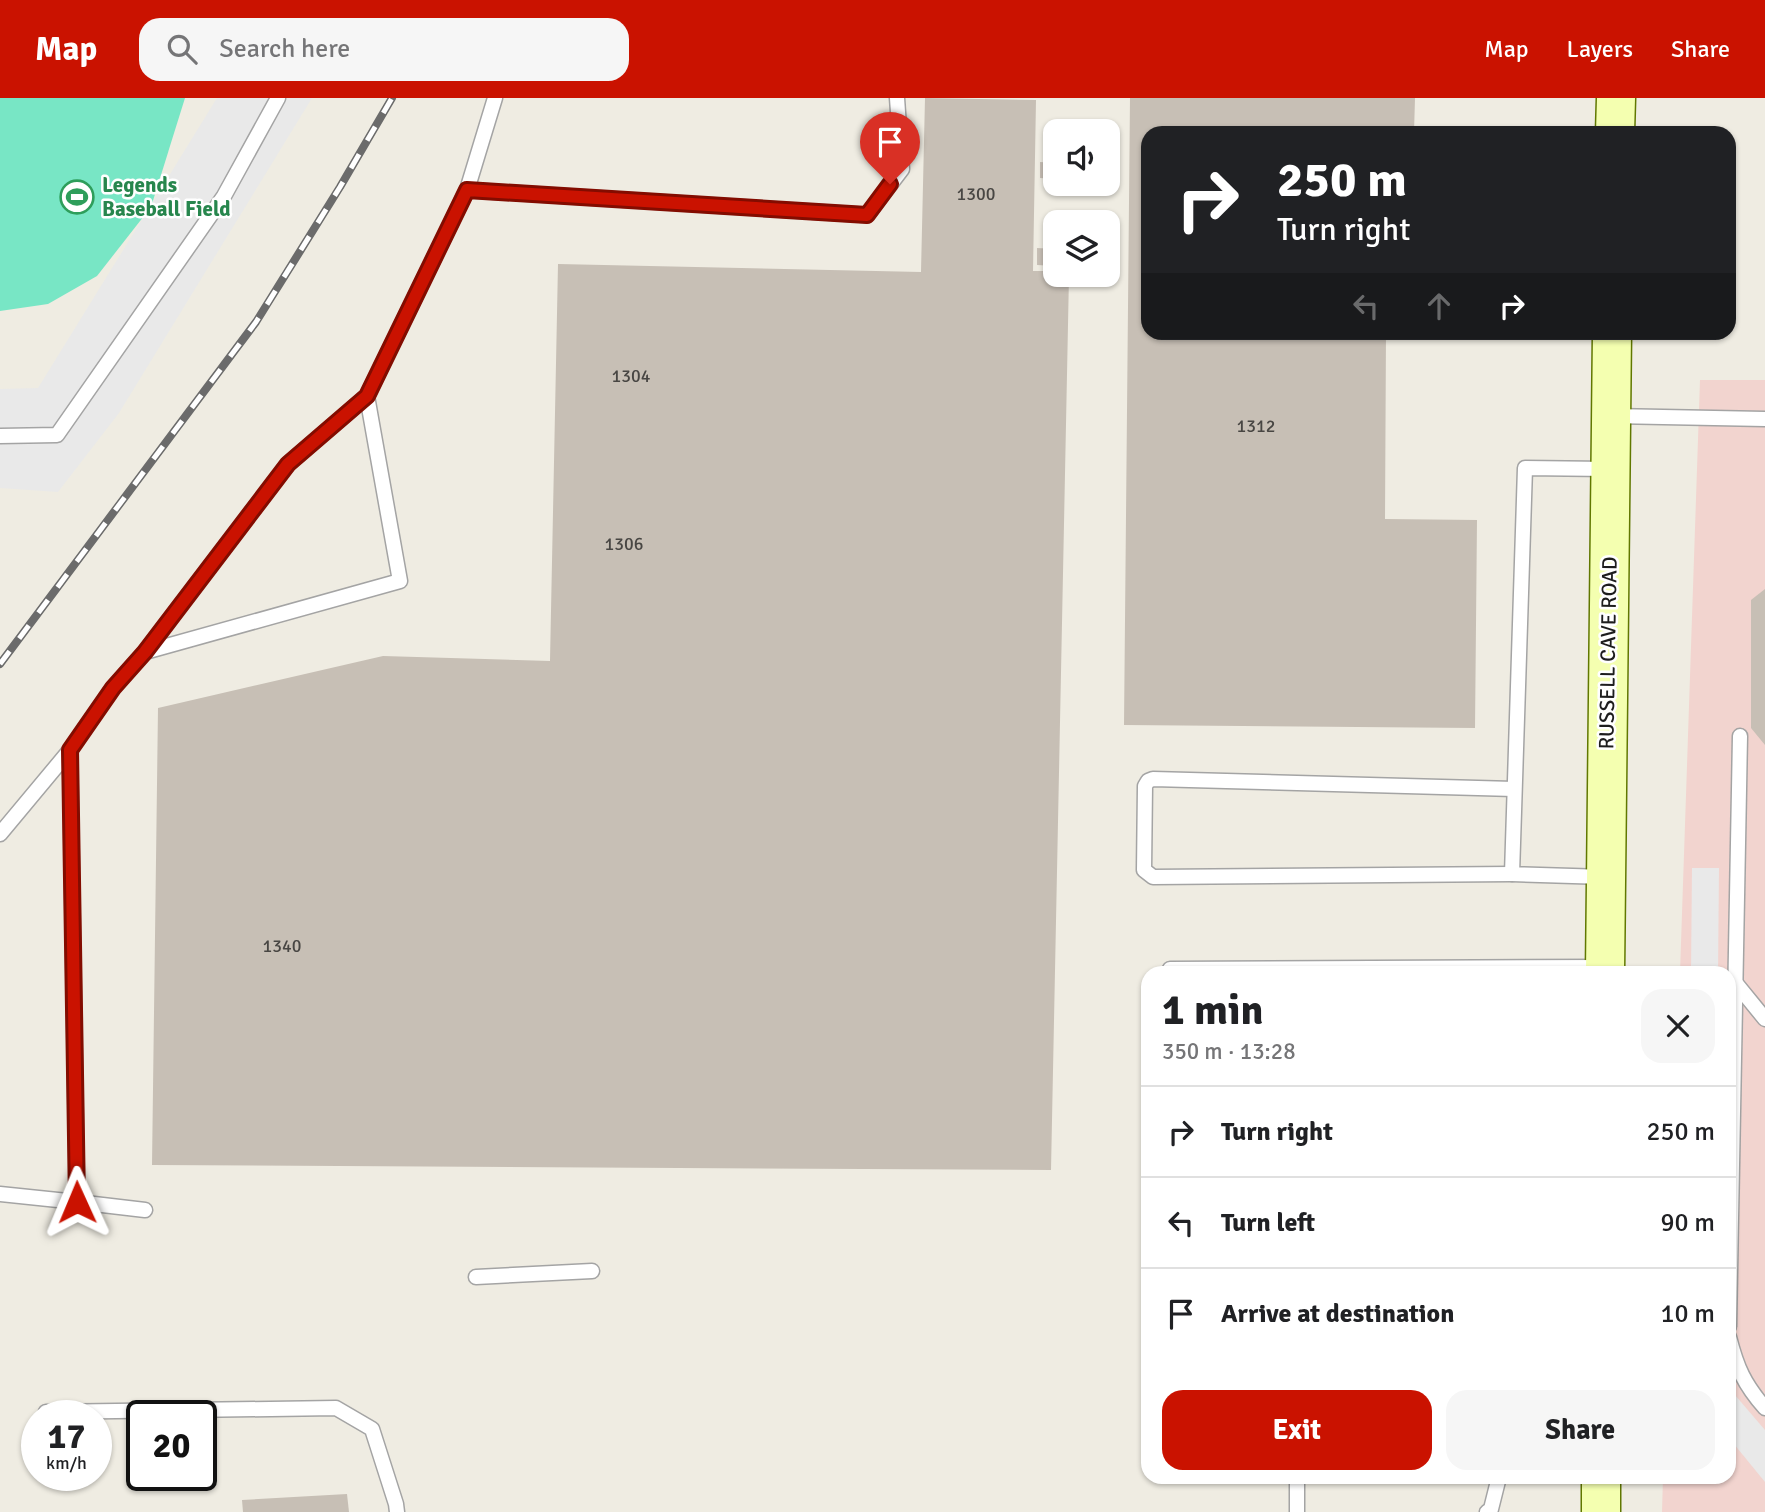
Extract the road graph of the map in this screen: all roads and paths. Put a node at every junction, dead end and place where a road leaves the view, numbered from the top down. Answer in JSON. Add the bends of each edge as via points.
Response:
{"nodes":[{"id":1,"x":278,"y":98,"type":"edge"},
{"id":2,"x":495,"y":98,"type":"edge"},
{"id":3,"x":897,"y":98,"type":"edge"},
{"id":4,"x":1616,"y":98,"type":"edge"},
{"id":5,"x":1615,"y":126,"type":"edge"},
{"id":6,"x":467,"y":190,"type":"junction"},
{"id":7,"x":1612,"y":340,"type":"edge"},
{"id":8,"x":367,"y":396,"type":"junction"},
{"id":9,"x":1610,"y":416,"type":"junction"},
{"id":10,"x":1765,"y":419,"type":"edge"},
{"id":11,"x":0,"y":436,"type":"edge"},
{"id":12,"x":1610,"y":468,"type":"junction"},
{"id":13,"x":145,"y":652,"type":"junction"},
{"id":14,"x":1740,"y":736,"type":"dead end"},
{"id":15,"x":70,"y":750,"type":"junction"},
{"id":16,"x":1514,"y":789,"type":"junction"},
{"id":17,"x":0,"y":834,"type":"edge"},
{"id":18,"x":1512,"y":874,"type":"junction"},
{"id":19,"x":1606,"y":877,"type":"junction"},
{"id":20,"x":1605,"y":966,"type":"edge"},
{"id":21,"x":1734,"y":966,"type":"edge"},
{"id":22,"x":1736,"y":983,"type":"edge"},
{"id":23,"x":1765,"y":1019,"type":"edge"},
{"id":24,"x":0,"y":1194,"type":"edge"},
{"id":25,"x":77,"y":1202,"type":"junction"},
{"id":26,"x":145,"y":1210,"type":"dead end"},
{"id":27,"x":592,"y":1271,"type":"dead end"},
{"id":28,"x":476,"y":1277,"type":"dead end"},
{"id":29,"x":1736,"y":1366,"type":"edge"},
{"id":30,"x":1765,"y":1408,"type":"edge"},
{"id":31,"x":112,"y":1411,"type":"edge"},
{"id":32,"x":1297,"y":1484,"type":"edge"},
{"id":33,"x":1497,"y":1484,"type":"edge"},
{"id":34,"x":1601,"y":1484,"type":"edge"},
{"id":35,"x":397,"y":1512,"type":"edge"},
{"id":36,"x":1297,"y":1512,"type":"edge"},
{"id":37,"x":1487,"y":1512,"type":"edge"},
{"id":38,"x":1601,"y":1512,"type":"edge"}],
"edges":[{"from":1,"to":11,"type":"lane","via":[[224,197],[57,435]]},
{"from":2,"to":6,"type":"lane"},
{"from":3,"to":6,"type":"lane","via":[[902,169],[867,215]]},
{"from":4,"to":5,"type":"street"},
{"from":6,"to":8,"type":"lane"},
{"from":7,"to":9,"type":"street","name":"RUSSELL CAVE ROAD"},
{"from":8,"to":13,"type":"lane","via":[[288,464]]},
{"from":8,"to":13,"type":"lane","via":[[400,581]]},
{"from":9,"to":10,"type":"lane"},
{"from":9,"to":12,"type":"street","name":"RUSSELL CAVE ROAD"},
{"from":12,"to":16,"type":"lane","via":[[1525,468]]},
{"from":12,"to":19,"type":"street","name":"RUSSELL CAVE ROAD"},
{"from":13,"to":15,"type":"lane","via":[[113,688]]},
{"from":14,"to":21,"type":"lane"},
{"from":15,"to":17,"type":"lane"},
{"from":15,"to":25,"type":"lane"},
{"from":16,"to":18,"type":"lane"},
{"from":16,"to":18,"type":"lane","via":[[1153,779],[1146,786],[1144,870],[1153,877]]},
{"from":18,"to":19,"type":"lane"},
{"from":19,"to":20,"type":"street","name":"RUSSELL CAVE ROAD"},
{"from":22,"to":23,"type":"lane"},
{"from":24,"to":25,"type":"lane"},
{"from":25,"to":26,"type":"lane"},
{"from":27,"to":28,"type":"lane"},
{"from":29,"to":30,"type":"lane"},
{"from":31,"to":35,"type":"lane","via":[[335,1408],[372,1429]]},
{"from":32,"to":36,"type":"lane"},
{"from":33,"to":37,"type":"lane"},
{"from":34,"to":38,"type":"street"}]}
